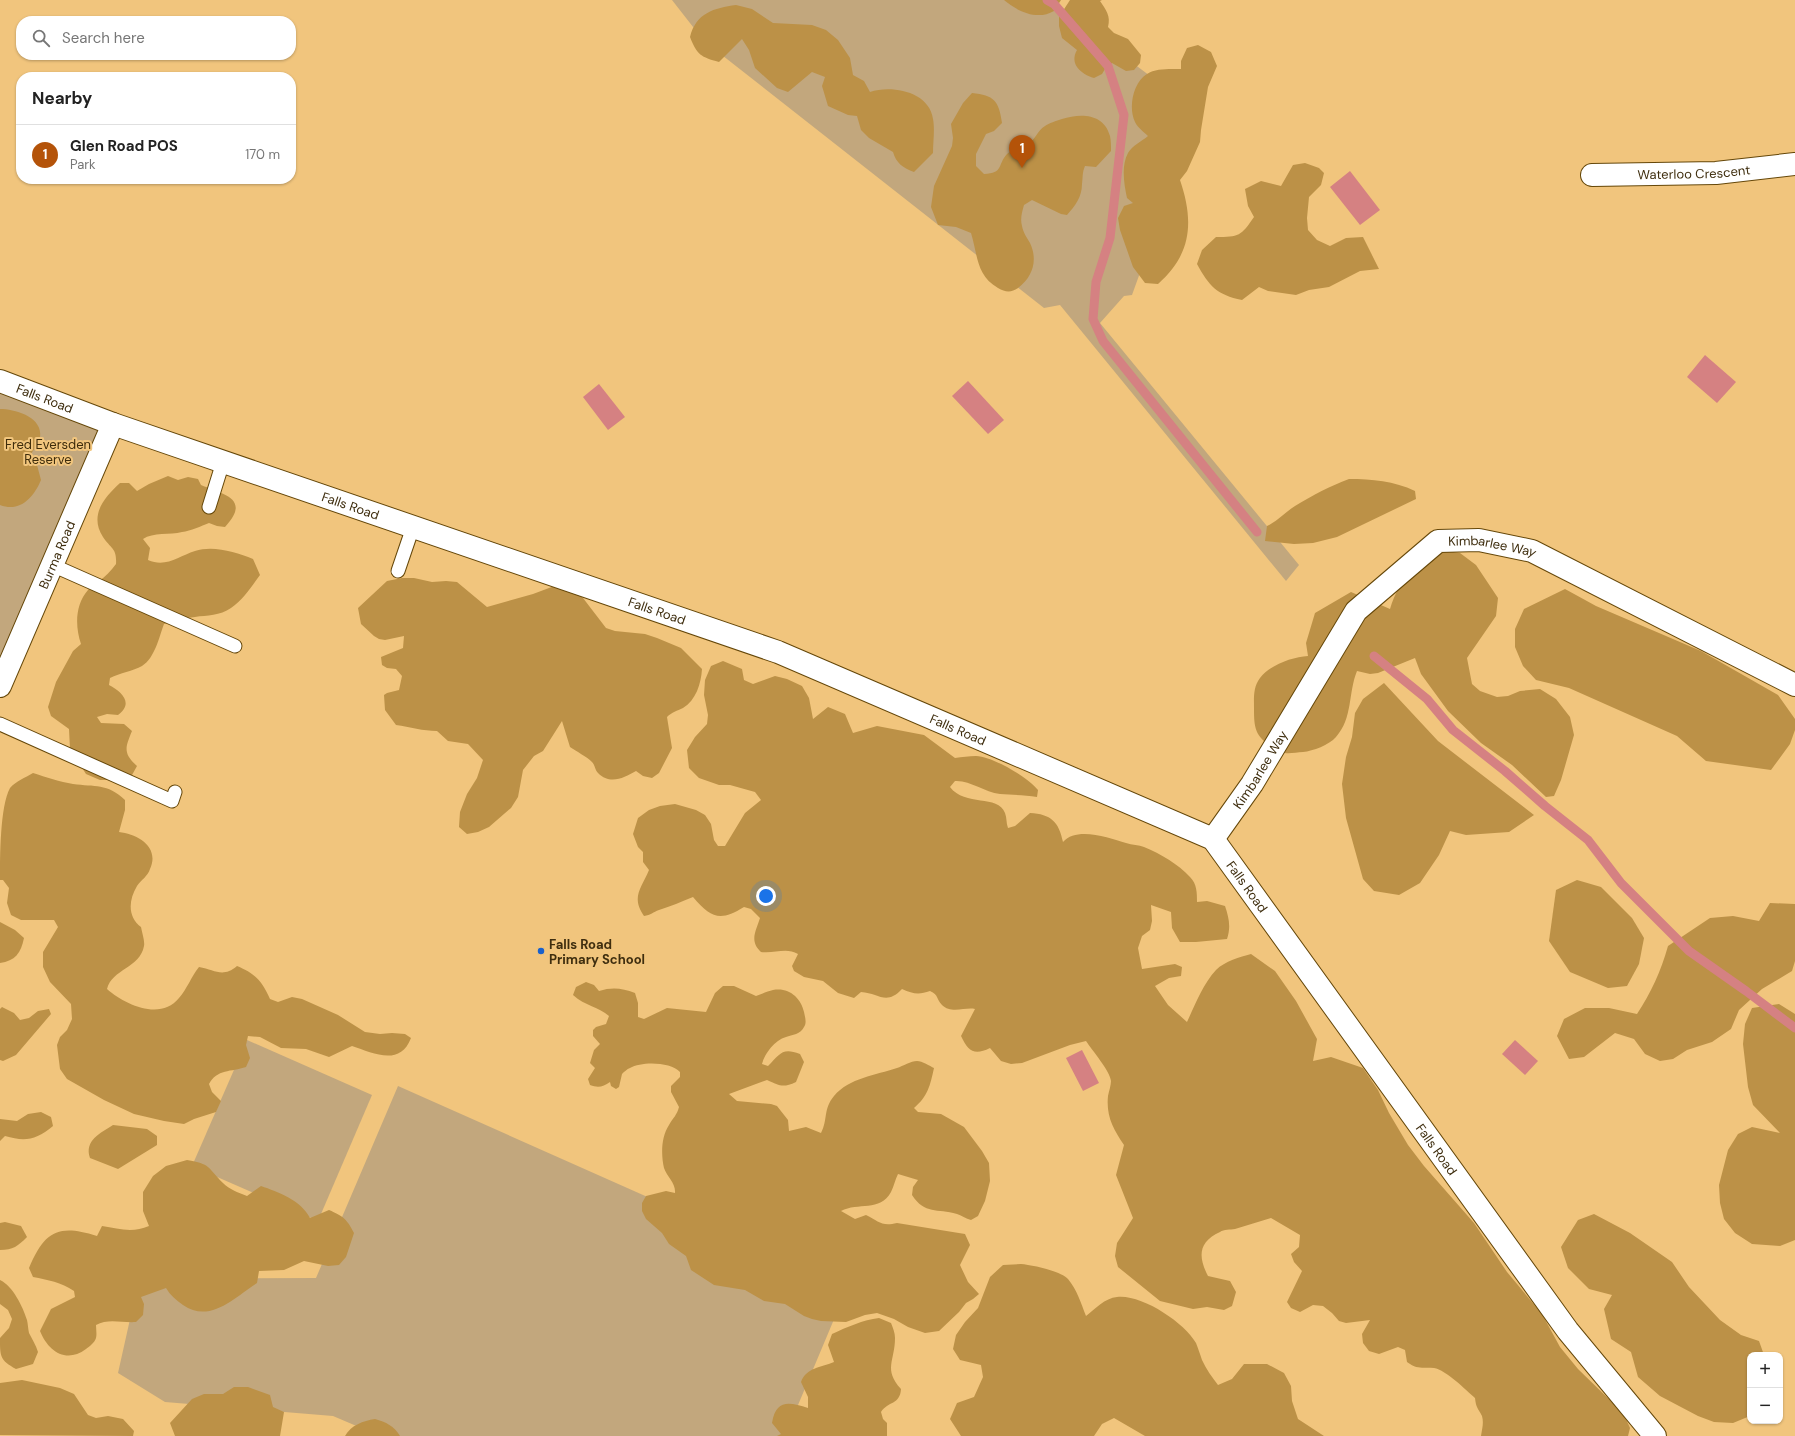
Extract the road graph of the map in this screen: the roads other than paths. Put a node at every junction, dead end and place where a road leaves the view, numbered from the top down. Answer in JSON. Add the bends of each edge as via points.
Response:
{"nodes":[{"id":1,"x":1795,"y":164,"type":"edge"},
{"id":2,"x":1592,"y":175,"type":"dead end"},
{"id":3,"x":0,"y":381,"type":"edge"},
{"id":4,"x":113,"y":424,"type":"junction"},
{"id":5,"x":223,"y":462,"type":"junction"},
{"id":6,"x":209,"y":507,"type":"dead end"},
{"id":7,"x":413,"y":527,"type":"junction"},
{"id":8,"x":52,"y":565,"type":"junction"},
{"id":9,"x":398,"y":571,"type":"dead end"},
{"id":10,"x":235,"y":646,"type":"dead end"},
{"id":11,"x":1795,"y":685,"type":"edge"},
{"id":12,"x":0,"y":686,"type":"edge"},
{"id":13,"x":0,"y":724,"type":"edge"},
{"id":14,"x":176,"y":792,"type":"dead end"},
{"id":15,"x":1213,"y":839,"type":"junction"},
{"id":16,"x":1655,"y":1436,"type":"edge"}],
"edges":[{"from":1,"to":2,"type":"street","name":"Waterloo Crescent","via":[[1716,173]]},
{"from":3,"to":4,"type":"street","name":"Falls Road"},
{"from":4,"to":5,"type":"street","name":"Falls Road"},
{"from":4,"to":8,"type":"street","name":"Burma Road"},
{"from":5,"to":6,"type":"lane"},
{"from":5,"to":7,"type":"street","name":"Falls Road"},
{"from":7,"to":9,"type":"lane"},
{"from":7,"to":15,"type":"street","name":"Falls Road","via":[[778,652]]},
{"from":8,"to":10,"type":"lane"},
{"from":8,"to":12,"type":"street","name":"Burma Road"},
{"from":11,"to":15,"type":"street","name":"Kimbarlee Way","via":[[1532,552],[1479,540],[1438,541],[1356,610],[1252,784]]},
{"from":13,"to":14,"type":"lane","via":[[172,801]]},
{"from":15,"to":16,"type":"street","name":"Falls Road","via":[[1568,1331]]}]}
